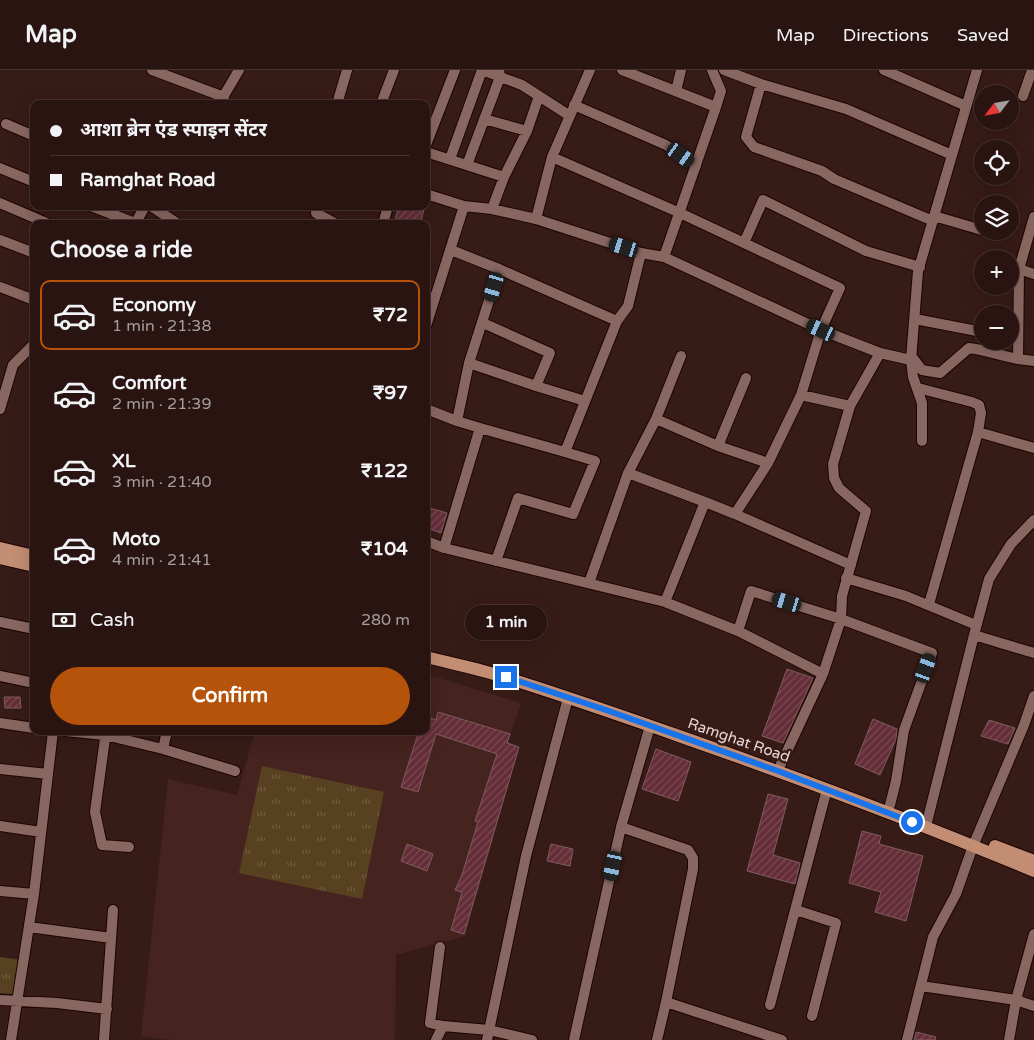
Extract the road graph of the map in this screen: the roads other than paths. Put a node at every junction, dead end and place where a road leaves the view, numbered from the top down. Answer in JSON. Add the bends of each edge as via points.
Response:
{"nodes":[{"id":1,"x":152,"y":70,"type":"edge"},
{"id":2,"x":238,"y":70,"type":"edge"},
{"id":3,"x":347,"y":70,"type":"edge"},
{"id":4,"x":394,"y":70,"type":"edge"},
{"id":5,"x":455,"y":70,"type":"edge"},
{"id":6,"x":482,"y":70,"type":"edge"},
{"id":7,"x":590,"y":70,"type":"edge"},
{"id":8,"x":622,"y":70,"type":"edge"},
{"id":9,"x":681,"y":70,"type":"edge"},
{"id":10,"x":712,"y":70,"type":"edge"},
{"id":11,"x":724,"y":70,"type":"edge"},
{"id":12,"x":884,"y":70,"type":"edge"},
{"id":13,"x":977,"y":70,"type":"edge"},
{"id":14,"x":1032,"y":70,"type":"edge"},
{"id":15,"x":499,"y":73,"type":"edge"},
{"id":16,"x":762,"y":84,"type":"junction"},
{"id":17,"x":676,"y":91,"type":"junction"},
{"id":18,"x":721,"y":91,"type":"junction"},
{"id":19,"x":539,"y":96,"type":"junction"},
{"id":20,"x":1023,"y":96,"type":"dead end"},
{"id":21,"x":219,"y":100,"type":"edge"},
{"id":22,"x":222,"y":100,"type":"edge"},
{"id":23,"x":338,"y":100,"type":"edge"},
{"id":24,"x":383,"y":100,"type":"edge"},
{"id":25,"x":703,"y":102,"type":"junction"},
{"id":26,"x":574,"y":106,"type":"junction"},
{"id":27,"x":966,"y":106,"type":"junction"},
{"id":28,"x":716,"y":107,"type":"junction"},
{"id":29,"x":570,"y":116,"type":"junction"},
{"id":30,"x":484,"y":119,"type":"junction"},
{"id":31,"x":6,"y":124,"type":"dead end"},
{"id":32,"x":526,"y":130,"type":"junction"},
{"id":33,"x":30,"y":134,"type":"edge"},
{"id":34,"x":430,"y":136,"type":"edge"},
{"id":35,"x":430,"y":153,"type":"edge"},
{"id":36,"x":952,"y":155,"type":"junction"},
{"id":37,"x":552,"y":157,"type":"junction"},
{"id":38,"x":450,"y":159,"type":"junction"},
{"id":39,"x":467,"y":165,"type":"junction"},
{"id":40,"x":696,"y":166,"type":"junction"},
{"id":41,"x":0,"y":168,"type":"edge"},
{"id":42,"x":504,"y":177,"type":"junction"},
{"id":43,"x":30,"y":180,"type":"edge"},
{"id":44,"x":430,"y":195,"type":"edge"},
{"id":45,"x":0,"y":203,"type":"edge"},
{"id":46,"x":464,"y":206,"type":"junction"},
{"id":47,"x":492,"y":209,"type":"junction"},
{"id":48,"x":101,"y":210,"type":"edge"},
{"id":49,"x":157,"y":210,"type":"edge"},
{"id":50,"x":316,"y":213,"type":"dead end"},
{"id":51,"x":680,"y":213,"type":"junction"},
{"id":52,"x":1034,"y":216,"type":"edge"},
{"id":53,"x":934,"y":218,"type":"junction"},
{"id":54,"x":536,"y":219,"type":"junction"},
{"id":55,"x":40,"y":220,"type":"edge"},
{"id":56,"x":125,"y":220,"type":"edge"},
{"id":57,"x":172,"y":220,"type":"edge"},
{"id":58,"x":329,"y":220,"type":"edge"},
{"id":59,"x":974,"y":228,"type":"edge"},
{"id":60,"x":0,"y":240,"type":"edge"},
{"id":61,"x":744,"y":243,"type":"junction"},
{"id":62,"x":451,"y":250,"type":"junction"},
{"id":63,"x":30,"y":251,"type":"edge"},
{"id":64,"x":641,"y":253,"type":"junction"},
{"id":65,"x":664,"y":257,"type":"junction"},
{"id":66,"x":920,"y":267,"type":"junction"},
{"id":67,"x":499,"y":269,"type":"junction"},
{"id":68,"x":1020,"y":269,"type":"junction"},
{"id":69,"x":1034,"y":274,"type":"edge"},
{"id":70,"x":0,"y":287,"type":"edge"},
{"id":71,"x":30,"y":298,"type":"edge"},
{"id":72,"x":1017,"y":305,"type":"edge"},
{"id":73,"x":430,"y":314,"type":"edge"},
{"id":74,"x":915,"y":319,"type":"junction"},
{"id":75,"x":617,"y":322,"type":"junction"},
{"id":76,"x":483,"y":323,"type":"junction"},
{"id":77,"x":821,"y":330,"type":"junction"},
{"id":78,"x":974,"y":330,"type":"edge"},
{"id":79,"x":30,"y":348,"type":"edge"},
{"id":80,"x":1017,"y":350,"type":"edge"},
{"id":81,"x":880,"y":353,"type":"junction"},
{"id":82,"x":681,"y":356,"type":"dead end"},
{"id":83,"x":912,"y":358,"type":"junction"},
{"id":84,"x":1018,"y":359,"type":"junction"},
{"id":85,"x":1034,"y":361,"type":"edge"},
{"id":86,"x":469,"y":363,"type":"junction"},
{"id":87,"x":746,"y":378,"type":"dead end"},
{"id":88,"x":536,"y":386,"type":"junction"},
{"id":89,"x":918,"y":388,"type":"junction"},
{"id":90,"x":802,"y":395,"type":"junction"},
{"id":91,"x":585,"y":402,"type":"junction"},
{"id":92,"x":850,"y":406,"type":"junction"},
{"id":93,"x":0,"y":409,"type":"edge"},
{"id":94,"x":430,"y":410,"type":"edge"},
{"id":95,"x":656,"y":419,"type":"junction"},
{"id":96,"x":458,"y":421,"type":"junction"},
{"id":97,"x":480,"y":428,"type":"junction"},
{"id":98,"x":978,"y":432,"type":"junction"},
{"id":99,"x":922,"y":440,"type":"dead end"},
{"id":100,"x":718,"y":446,"type":"junction"},
{"id":101,"x":1034,"y":448,"type":"edge"},
{"id":102,"x":566,"y":452,"type":"junction"},
{"id":103,"x":768,"y":463,"type":"junction"},
{"id":104,"x":628,"y":474,"type":"junction"},
{"id":105,"x":705,"y":502,"type":"junction"},
{"id":106,"x":734,"y":514,"type":"junction"},
{"id":107,"x":1034,"y":520,"type":"edge"},
{"id":108,"x":430,"y":543,"type":"edge"},
{"id":109,"x":0,"y":548,"type":"edge"},
{"id":110,"x":444,"y":548,"type":"junction"},
{"id":111,"x":30,"y":555,"type":"edge"},
{"id":112,"x":0,"y":558,"type":"edge"},
{"id":113,"x":496,"y":561,"type":"junction"},
{"id":114,"x":30,"y":565,"type":"edge"},
{"id":115,"x":850,"y":565,"type":"junction"},
{"id":116,"x":846,"y":578,"type":"junction"},
{"id":117,"x":589,"y":583,"type":"junction"},
{"id":118,"x":665,"y":602,"type":"junction"},
{"id":119,"x":928,"y":604,"type":"junction"},
{"id":120,"x":842,"y":619,"type":"junction"},
{"id":121,"x":0,"y":622,"type":"edge"},
{"id":122,"x":30,"y":628,"type":"edge"},
{"id":123,"x":738,"y":630,"type":"junction"},
{"id":124,"x":975,"y":630,"type":"junction"},
{"id":125,"x":430,"y":650,"type":"edge"},
{"id":126,"x":1034,"y":653,"type":"edge"},
{"id":127,"x":430,"y":658,"type":"edge"},
{"id":128,"x":823,"y":674,"type":"junction"},
{"id":129,"x":0,"y":676,"type":"edge"},
{"id":130,"x":30,"y":682,"type":"edge"},
{"id":131,"x":1034,"y":696,"type":"edge"},
{"id":132,"x":568,"y":698,"type":"junction"},
{"id":133,"x":0,"y":723,"type":"edge"},
{"id":134,"x":650,"y":726,"type":"junction"},
{"id":135,"x":30,"y":727,"type":"edge"},
{"id":136,"x":1029,"y":727,"type":"edge"},
{"id":137,"x":53,"y":735,"type":"edge"},
{"id":138,"x":106,"y":735,"type":"edge"},
{"id":139,"x":113,"y":735,"type":"edge"},
{"id":140,"x":166,"y":735,"type":"edge"},
{"id":141,"x":163,"y":750,"type":"junction"},
{"id":142,"x":781,"y":764,"type":"junction"},
{"id":143,"x":0,"y":769,"type":"edge"},
{"id":144,"x":235,"y":771,"type":"dead end"},
{"id":145,"x":48,"y":774,"type":"junction"},
{"id":146,"x":827,"y":789,"type":"junction"},
{"id":147,"x":890,"y":805,"type":"junction"},
{"id":148,"x":927,"y":823,"type":"junction"},
{"id":149,"x":0,"y":826,"type":"edge"},
{"id":150,"x":621,"y":827,"type":"junction"},
{"id":151,"x":41,"y":832,"type":"junction"},
{"id":152,"x":975,"y":842,"type":"junction"},
{"id":153,"x":128,"y":847,"type":"dead end"},
{"id":154,"x":1034,"y":861,"type":"edge"},
{"id":155,"x":1034,"y":871,"type":"edge"},
{"id":156,"x":0,"y":891,"type":"edge"},
{"id":157,"x":34,"y":894,"type":"junction"},
{"id":158,"x":113,"y":910,"type":"dead end"},
{"id":159,"x":796,"y":910,"type":"junction"},
{"id":160,"x":29,"y":927,"type":"junction"},
{"id":161,"x":1034,"y":934,"type":"edge"},
{"id":162,"x":111,"y":938,"type":"junction"},
{"id":163,"x":440,"y":947,"type":"dead end"},
{"id":164,"x":921,"y":986,"type":"junction"},
{"id":165,"x":0,"y":1000,"type":"edge"},
{"id":166,"x":1016,"y":1000,"type":"junction"},
{"id":167,"x":18,"y":1001,"type":"junction"},
{"id":168,"x":666,"y":1002,"type":"junction"},
{"id":169,"x":770,"y":1005,"type":"dead end"},
{"id":170,"x":1034,"y":1006,"type":"edge"},
{"id":171,"x":107,"y":1009,"type":"junction"},
{"id":172,"x":812,"y":1016,"type":"dead end"},
{"id":173,"x":444,"y":1026,"type":"junction"},
{"id":174,"x":488,"y":1035,"type":"edge"},
{"id":175,"x":11,"y":1040,"type":"edge"},
{"id":176,"x":104,"y":1040,"type":"edge"},
{"id":177,"x":436,"y":1040,"type":"edge"},
{"id":178,"x":532,"y":1040,"type":"edge"},
{"id":179,"x":574,"y":1040,"type":"edge"},
{"id":180,"x":657,"y":1040,"type":"edge"},
{"id":181,"x":782,"y":1040,"type":"edge"},
{"id":182,"x":907,"y":1040,"type":"edge"},
{"id":183,"x":1009,"y":1040,"type":"edge"}],
"edges":[{"from":1,"to":21,"type":"street"},
{"from":2,"to":22,"type":"street"},
{"from":3,"to":23,"type":"street"},
{"from":4,"to":24,"type":"street"},
{"from":5,"to":34,"type":"street"},
{"from":6,"to":15,"type":"street"},
{"from":6,"to":38,"type":"street"},
{"from":7,"to":26,"type":"street"},
{"from":8,"to":17,"type":"street"},
{"from":9,"to":17,"type":"street"},
{"from":10,"to":18,"type":"street"},
{"from":11,"to":16,"type":"street"},
{"from":12,"to":27,"type":"street"},
{"from":13,"to":27,"type":"street"},
{"from":14,"to":20,"type":"street"},
{"from":15,"to":19,"type":"street"},
{"from":15,"to":30,"type":"street"},
{"from":16,"to":36,"type":"street","via":[[846,109]]},
{"from":16,"to":53,"type":"street","via":[[746,137],[754,148],[822,171]]},
{"from":17,"to":25,"type":"street"},
{"from":18,"to":25,"type":"street"},
{"from":18,"to":28,"type":"street"},
{"from":19,"to":29,"type":"street"},
{"from":19,"to":32,"type":"street"},
{"from":25,"to":28,"type":"street"},
{"from":26,"to":29,"type":"street"},
{"from":26,"to":40,"type":"street","via":[[666,145]]},
{"from":27,"to":36,"type":"street"},
{"from":28,"to":40,"type":"street"},
{"from":29,"to":37,"type":"street"},
{"from":30,"to":32,"type":"street"},
{"from":30,"to":39,"type":"street"},
{"from":31,"to":33,"type":"street"},
{"from":32,"to":42,"type":"street"},
{"from":35,"to":38,"type":"street"},
{"from":36,"to":53,"type":"street"},
{"from":37,"to":51,"type":"street"},
{"from":37,"to":54,"type":"street"},
{"from":38,"to":39,"type":"street"},
{"from":39,"to":42,"type":"street"},
{"from":40,"to":51,"type":"street"},
{"from":41,"to":43,"type":"street"},
{"from":42,"to":47,"type":"street"},
{"from":44,"to":46,"type":"street"},
{"from":45,"to":55,"type":"street"},
{"from":46,"to":47,"type":"street"},
{"from":46,"to":62,"type":"street"},
{"from":47,"to":54,"type":"street"},
{"from":48,"to":56,"type":"street"},
{"from":49,"to":57,"type":"street"},
{"from":50,"to":58,"type":"street"},
{"from":51,"to":61,"type":"street"},
{"from":51,"to":65,"type":"street"},
{"from":52,"to":68,"type":"street"},
{"from":53,"to":59,"type":"street"},
{"from":53,"to":66,"type":"street"},
{"from":54,"to":64,"type":"street"},
{"from":60,"to":63,"type":"street"},
{"from":61,"to":66,"type":"street","via":[[763,200],[866,251]]},
{"from":61,"to":77,"type":"street","via":[[840,288]]},
{"from":62,"to":67,"type":"street"},
{"from":62,"to":73,"type":"street"},
{"from":64,"to":65,"type":"street"},
{"from":64,"to":75,"type":"street","via":[[628,306]]},
{"from":65,"to":77,"type":"street"},
{"from":66,"to":74,"type":"street"},
{"from":67,"to":75,"type":"street"},
{"from":67,"to":76,"type":"street"},
{"from":68,"to":69,"type":"street"},
{"from":68,"to":72,"type":"street"},
{"from":70,"to":71,"type":"street"},
{"from":74,"to":78,"type":"street"},
{"from":74,"to":83,"type":"street"},
{"from":75,"to":91,"type":"street"},
{"from":76,"to":86,"type":"street"},
{"from":76,"to":88,"type":"street","via":[[550,353]]},
{"from":77,"to":81,"type":"street"},
{"from":77,"to":90,"type":"street"},
{"from":79,"to":93,"type":"street","via":[[13,366]]},
{"from":80,"to":84,"type":"street"},
{"from":81,"to":83,"type":"street"},
{"from":81,"to":92,"type":"street"},
{"from":82,"to":95,"type":"street"},
{"from":83,"to":84,"type":"street","via":[[922,370],[940,373],[969,348]]},
{"from":83,"to":89,"type":"street","via":[[913,377]]},
{"from":84,"to":85,"type":"street"},
{"from":86,"to":88,"type":"street"},
{"from":86,"to":96,"type":"street"},
{"from":87,"to":100,"type":"street"},
{"from":88,"to":91,"type":"street"},
{"from":89,"to":98,"type":"street","via":[[979,405]]},
{"from":89,"to":99,"type":"street","via":[[922,404]]},
{"from":90,"to":92,"type":"street"},
{"from":90,"to":103,"type":"street"},
{"from":91,"to":102,"type":"street"},
{"from":92,"to":115,"type":"street","via":[[833,464],[839,488],[866,511]]},
{"from":94,"to":96,"type":"street"},
{"from":95,"to":100,"type":"street"},
{"from":95,"to":104,"type":"street"},
{"from":96,"to":97,"type":"street"},
{"from":97,"to":102,"type":"street"},
{"from":97,"to":110,"type":"street"},
{"from":98,"to":101,"type":"street"},
{"from":98,"to":119,"type":"street"},
{"from":100,"to":103,"type":"street"},
{"from":102,"to":113,"type":"street","via":[[595,461],[573,514],[518,498]]},
{"from":103,"to":106,"type":"street"},
{"from":104,"to":105,"type":"street"},
{"from":104,"to":117,"type":"street"},
{"from":105,"to":106,"type":"street"},
{"from":105,"to":118,"type":"street"},
{"from":106,"to":115,"type":"street"},
{"from":107,"to":124,"type":"street","via":[[1010,544],[989,579]]},
{"from":108,"to":110,"type":"street"},
{"from":109,"to":111,"type":"main road"},
{"from":110,"to":113,"type":"street"},
{"from":112,"to":114,"type":"main road"},
{"from":113,"to":117,"type":"street"},
{"from":115,"to":116,"type":"street"},
{"from":116,"to":119,"type":"street"},
{"from":116,"to":120,"type":"street"},
{"from":117,"to":118,"type":"street"},
{"from":118,"to":123,"type":"street"},
{"from":119,"to":124,"type":"street"},
{"from":120,"to":123,"type":"street","via":[[751,591]]},
{"from":120,"to":128,"type":"street"},
{"from":120,"to":147,"type":"street","via":[[932,653],[904,730]]},
{"from":121,"to":122,"type":"street"},
{"from":123,"to":128,"type":"street"},
{"from":124,"to":126,"type":"street"},
{"from":124,"to":148,"type":"street"},
{"from":125,"to":142,"type":"main road","name":"Ramghat Road","via":[[508,670],[608,702]]},
{"from":127,"to":132,"type":"main road","name":"Ramghat Road","via":[[506,677]]},
{"from":128,"to":142,"type":"street"},
{"from":129,"to":130,"type":"street"},
{"from":131,"to":136,"type":"street"},
{"from":132,"to":134,"type":"main road","name":"Ramghat Road"},
{"from":132,"to":174,"type":"street","via":[[526,856]]},
{"from":133,"to":135,"type":"street"},
{"from":134,"to":146,"type":"main road","name":"Ramghat Road"},
{"from":134,"to":150,"type":"street"},
{"from":136,"to":152,"type":"street"},
{"from":137,"to":145,"type":"street"},
{"from":138,"to":153,"type":"street","via":[[95,812],[102,845]]},
{"from":139,"to":141,"type":"street"},
{"from":140,"to":141,"type":"street"},
{"from":141,"to":144,"type":"street"},
{"from":142,"to":147,"type":"main road","name":"Ramghat Road"},
{"from":143,"to":145,"type":"street"},
{"from":145,"to":151,"type":"street"},
{"from":146,"to":148,"type":"main road","name":"Ramghat Road","via":[[883,812]]},
{"from":146,"to":159,"type":"street"},
{"from":147,"to":148,"type":"main road","name":"Ramghat Road"},
{"from":148,"to":152,"type":"main road","name":"Ramghat Road"},
{"from":149,"to":151,"type":"street"},
{"from":150,"to":168,"type":"street","via":[[688,850],[693,858]]},
{"from":150,"to":179,"type":"street"},
{"from":151,"to":157,"type":"street"},
{"from":152,"to":154,"type":"main road","name":"Ramghat Road"},
{"from":152,"to":155,"type":"main road","name":"Ramghat Road"},
{"from":152,"to":164,"type":"street","via":[[956,894],[933,937]]},
{"from":156,"to":157,"type":"street"},
{"from":157,"to":160,"type":"street"},
{"from":158,"to":162,"type":"street"},
{"from":159,"to":169,"type":"street"},
{"from":159,"to":172,"type":"street","via":[[836,923]]},
{"from":160,"to":162,"type":"street"},
{"from":160,"to":167,"type":"street"},
{"from":161,"to":166,"type":"street"},
{"from":162,"to":171,"type":"street"},
{"from":163,"to":173,"type":"street","via":[[430,1023]]},
{"from":164,"to":166,"type":"street"},
{"from":164,"to":182,"type":"street"},
{"from":165,"to":167,"type":"street"},
{"from":166,"to":170,"type":"street"},
{"from":166,"to":183,"type":"street"},
{"from":167,"to":171,"type":"street"},
{"from":167,"to":175,"type":"street"},
{"from":168,"to":180,"type":"street"},
{"from":168,"to":181,"type":"street"},
{"from":171,"to":176,"type":"street"},
{"from":173,"to":174,"type":"street"},
{"from":173,"to":177,"type":"street"},
{"from":174,"to":178,"type":"street"}]}
